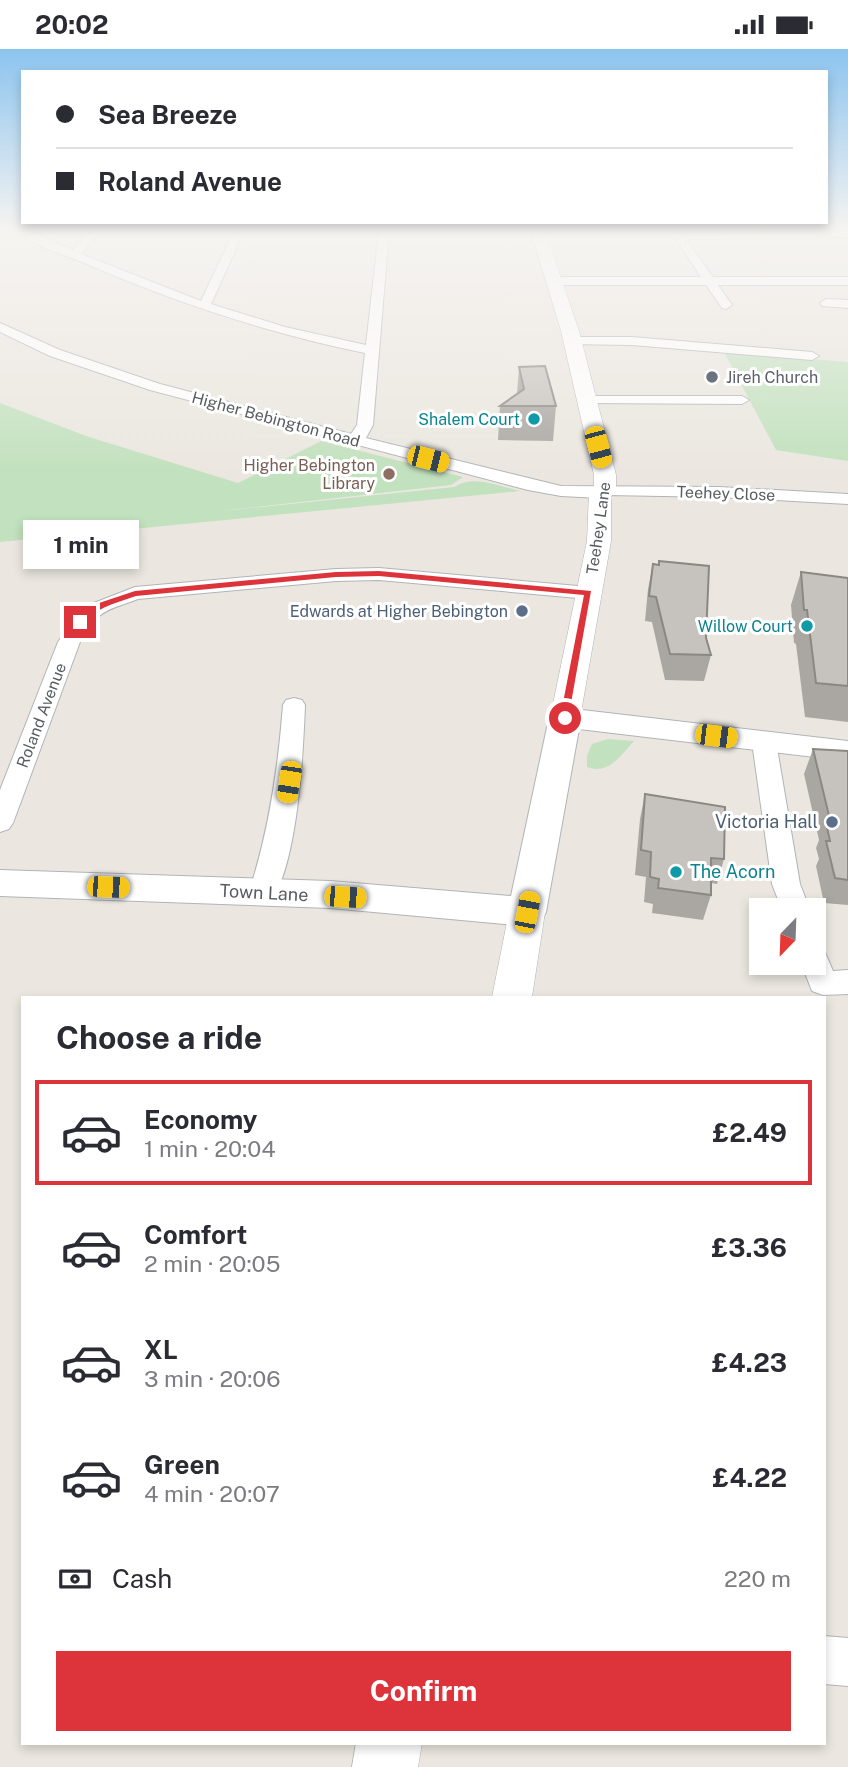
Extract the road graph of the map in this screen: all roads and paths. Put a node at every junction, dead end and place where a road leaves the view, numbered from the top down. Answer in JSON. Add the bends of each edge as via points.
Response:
{"nodes":[{"id":1,"x":217,"y":311,"type":"edge"},
{"id":2,"x":377,"y":311,"type":"edge"},
{"id":3,"x":563,"y":311,"type":"edge"},
{"id":4,"x":0,"y":327,"type":"edge"},
{"id":5,"x":572,"y":341,"type":"junction"},
{"id":6,"x":373,"y":350,"type":"junction"},
{"id":7,"x":813,"y":356,"type":"dead end"},
{"id":8,"x":587,"y":400,"type":"junction"},
{"id":9,"x":742,"y":400,"type":"dead end"},
{"id":10,"x":352,"y":440,"type":"junction"},
{"id":11,"x":603,"y":492,"type":"junction"},
{"id":12,"x":848,"y":499,"type":"edge"},
{"id":13,"x":589,"y":593,"type":"junction"},
{"id":14,"x":294,"y":705,"type":"dead end"},
{"id":15,"x":565,"y":718,"type":"junction"},
{"id":16,"x":764,"y":742,"type":"junction"},
{"id":17,"x":848,"y":751,"type":"edge"},
{"id":18,"x":0,"y":823,"type":"edge"},
{"id":19,"x":0,"y":883,"type":"edge"},
{"id":20,"x":263,"y":892,"type":"junction"},
{"id":21,"x":791,"y":898,"type":"edge"},
{"id":22,"x":527,"y":912,"type":"junction"},
{"id":23,"x":820,"y":975,"type":"edge"},
{"id":24,"x":848,"y":982,"type":"edge"},
{"id":25,"x":512,"y":996,"type":"edge"},
{"id":26,"x":826,"y":1660,"type":"edge"},
{"id":27,"x":848,"y":1662,"type":"edge"},
{"id":28,"x":388,"y":1745,"type":"edge"},
{"id":29,"x":385,"y":1767,"type":"edge"}],
"edges":[{"from":1,"to":6,"type":"street","via":[[276,330]]},
{"from":2,"to":6,"type":"street"},
{"from":3,"to":5,"type":"street","name":"Teehey Lane"},
{"from":4,"to":10,"type":"street","name":"Higher Bebington Road","via":[[109,373]]},
{"from":5,"to":7,"type":"street","via":[[632,341]]},
{"from":5,"to":8,"type":"street","name":"Teehey Lane"},
{"from":6,"to":10,"type":"street","via":[[365,425]]},
{"from":8,"to":9,"type":"street"},
{"from":8,"to":11,"type":"street","name":"Teehey Lane","via":[[606,475]]},
{"from":10,"to":11,"type":"street","name":"Higher Bebington Road","via":[[528,485]]},
{"from":11,"to":12,"type":"street","name":"Teehey Close"},
{"from":11,"to":13,"type":"street","name":"Teehey Lane"},
{"from":13,"to":15,"type":"street","name":"Teehey Lane"},
{"from":13,"to":18,"type":"street","name":"Roland Avenue","via":[[347,574],[135,593],[102,605],[88,612],[69,642]]},
{"from":14,"to":20,"type":"street","via":[[278,850]]},
{"from":15,"to":16,"type":"main road"},
{"from":15,"to":22,"type":"main road","name":"Teehey Lane"},
{"from":16,"to":17,"type":"main road"},
{"from":16,"to":21,"type":"street"},
{"from":19,"to":20,"type":"main road","name":"Town Lane"},
{"from":20,"to":22,"type":"main road","name":"Town Lane"},
{"from":22,"to":25,"type":"street"},
{"from":23,"to":24,"type":"street","via":[[823,983]]},
{"from":26,"to":27,"type":"street"},
{"from":28,"to":29,"type":"street"}]}
